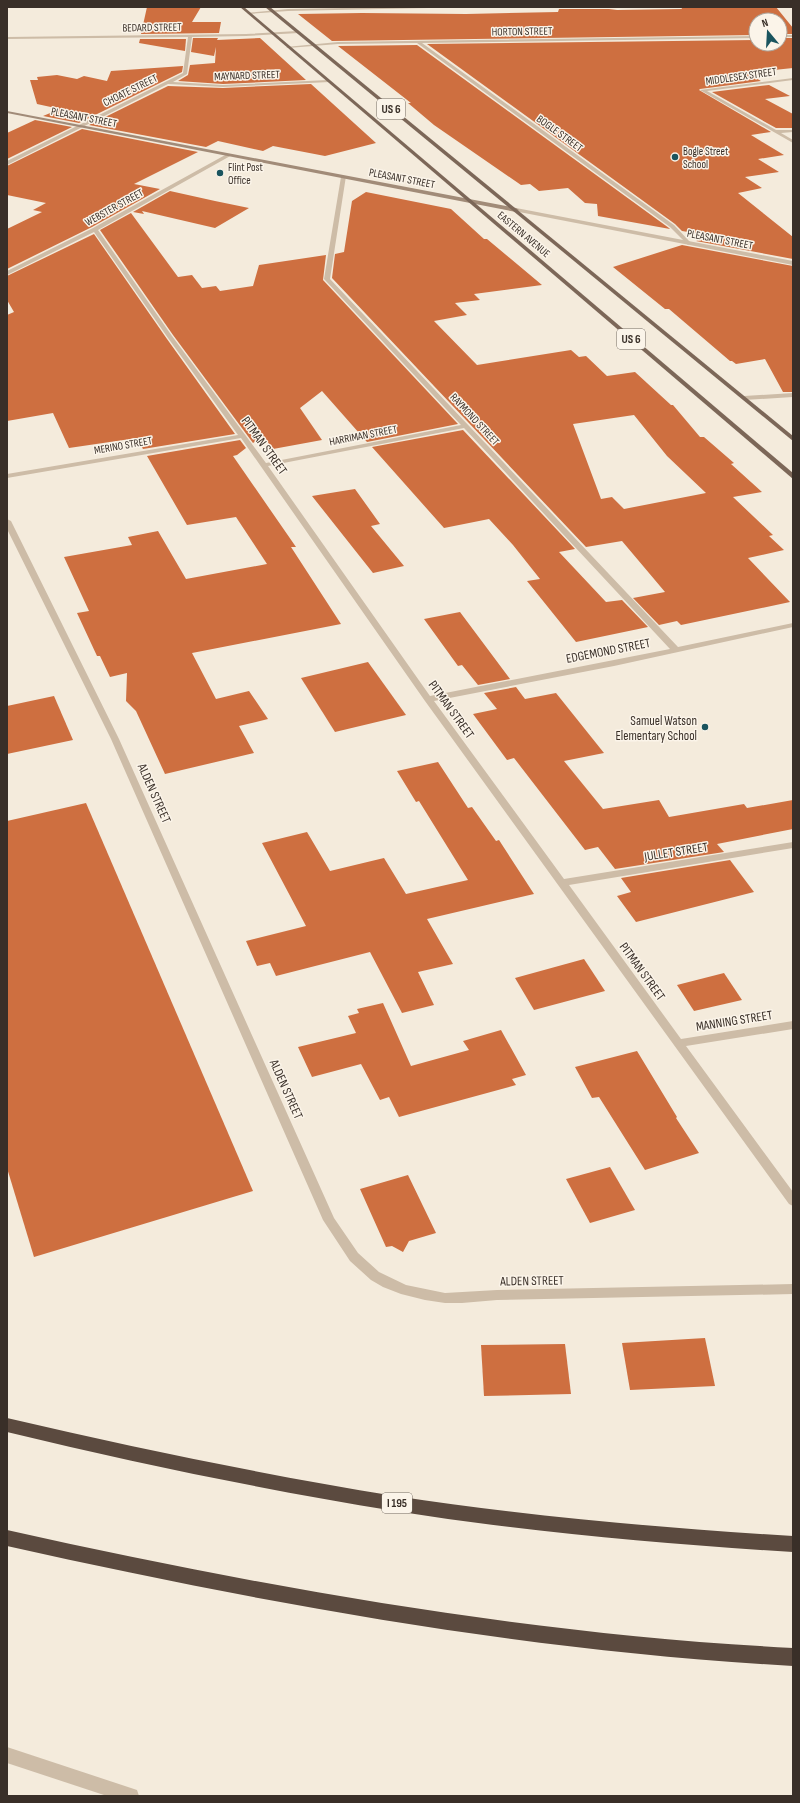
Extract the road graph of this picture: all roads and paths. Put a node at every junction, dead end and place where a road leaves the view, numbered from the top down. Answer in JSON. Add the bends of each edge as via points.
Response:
{"nodes":[{"id":1,"x":242,"y":7,"type":"edge"},
{"id":2,"x":267,"y":7,"type":"edge"},
{"id":3,"x":473,"y":7,"type":"edge"},
{"id":4,"x":272,"y":11,"type":"junction"},
{"id":5,"x":249,"y":13,"type":"junction"},
{"id":6,"x":297,"y":32,"type":"junction"},
{"id":7,"x":273,"y":34,"type":"junction"},
{"id":8,"x":190,"y":36,"type":"junction"},
{"id":9,"x":748,"y":37,"type":"edge"},
{"id":10,"x":7,"y":38,"type":"edge"},
{"id":11,"x":418,"y":42,"type":"junction"},
{"id":12,"x":312,"y":44,"type":"junction"},
{"id":13,"x":288,"y":47,"type":"junction"},
{"id":14,"x":793,"y":79,"type":"edge"},
{"id":15,"x":328,"y":81,"type":"junction"},
{"id":16,"x":166,"y":83,"type":"junction"},
{"id":17,"x":7,"y":112,"type":"edge"},
{"id":18,"x":79,"y":126,"type":"junction"},
{"id":19,"x":793,"y":131,"type":"edge"},
{"id":20,"x":775,"y":132,"type":"junction"},
{"id":21,"x":793,"y":142,"type":"edge"},
{"id":22,"x":229,"y":155,"type":"junction"},
{"id":23,"x":7,"y":163,"type":"edge"},
{"id":24,"x":344,"y":178,"type":"junction"},
{"id":25,"x":470,"y":202,"type":"junction"},
{"id":26,"x":516,"y":210,"type":"junction"},
{"id":27,"x":95,"y":229,"type":"junction"},
{"id":28,"x":688,"y":243,"type":"junction"},
{"id":29,"x":793,"y":263,"type":"edge"},
{"id":30,"x":7,"y":273,"type":"edge"},
{"id":31,"x":793,"y":395,"type":"edge"},
{"id":32,"x":744,"y":398,"type":"junction"},
{"id":33,"x":466,"y":426,"type":"junction"},
{"id":34,"x":242,"y":436,"type":"junction"},
{"id":35,"x":793,"y":439,"type":"edge"},
{"id":36,"x":264,"y":465,"type":"junction"},
{"id":37,"x":7,"y":476,"type":"edge"},
{"id":38,"x":793,"y":477,"type":"edge"},
{"id":39,"x":7,"y":521,"type":"edge"},
{"id":40,"x":793,"y":625,"type":"edge"},
{"id":41,"x":676,"y":650,"type":"junction"},
{"id":42,"x":428,"y":698,"type":"junction"},
{"id":43,"x":793,"y":845,"type":"edge"},
{"id":44,"x":562,"y":883,"type":"junction"},
{"id":45,"x":793,"y":1025,"type":"edge"},
{"id":46,"x":679,"y":1043,"type":"junction"},
{"id":47,"x":793,"y":1201,"type":"edge"},
{"id":48,"x":793,"y":1288,"type":"edge"},
{"id":49,"x":7,"y":1425,"type":"edge"},
{"id":50,"x":7,"y":1538,"type":"edge"},
{"id":51,"x":793,"y":1544,"type":"edge"},
{"id":52,"x":793,"y":1657,"type":"edge"},
{"id":53,"x":7,"y":1755,"type":"edge"},
{"id":54,"x":131,"y":1796,"type":"edge"}],
"edges":[{"from":1,"to":5,"type":"main road","name":"EASTERN AVENUE","number":"US 6"},
{"from":2,"to":4,"type":"main road","name":"EASTERN AVENUE","number":"US 6"},
{"from":3,"to":4,"type":"street"},
{"from":4,"to":5,"type":"street"},
{"from":4,"to":6,"type":"main road","name":"EASTERN AVENUE","number":"US 6"},
{"from":5,"to":7,"type":"main road","name":"EASTERN AVENUE","number":"US 6"},
{"from":6,"to":7,"type":"street","name":"BEDARD STREET"},
{"from":6,"to":12,"type":"main road","name":"EASTERN AVENUE","number":"US 6"},
{"from":7,"to":8,"type":"street","name":"BEDARD STREET"},
{"from":7,"to":13,"type":"main road","name":"EASTERN AVENUE","number":"US 6"},
{"from":8,"to":10,"type":"street","name":"BEDARD STREET"},
{"from":8,"to":16,"type":"street","name":"CHOATE STREET","via":[[185,74]]},
{"from":9,"to":11,"type":"street","name":"HORTON STREET"},
{"from":11,"to":12,"type":"street","name":"HORTON STREET"},
{"from":11,"to":28,"type":"street","name":"BOGLE STREET","via":[[672,226]]},
{"from":12,"to":13,"type":"street","name":"HORTON STREET"},
{"from":12,"to":26,"type":"main road","name":"EASTERN AVENUE","number":"US 6"},
{"from":13,"to":15,"type":"main road","name":"EASTERN AVENUE","number":"US 6"},
{"from":14,"to":20,"type":"street","name":"MIDDLESEX STREET","via":[[702,90]]},
{"from":15,"to":16,"type":"street","name":"MAYNARD STREET","via":[[223,86]]},
{"from":15,"to":25,"type":"main road","name":"EASTERN AVENUE","number":"US 6"},
{"from":16,"to":18,"type":"street","name":"CHOATE STREET"},
{"from":17,"to":18,"type":"main road","name":"PLEASANT STREET"},
{"from":18,"to":22,"type":"main road","name":"PLEASANT STREET"},
{"from":18,"to":23,"type":"street","name":"CHOATE STREET"},
{"from":19,"to":20,"type":"street"},
{"from":20,"to":21,"type":"street"},
{"from":22,"to":24,"type":"main road","name":"PLEASANT STREET"},
{"from":22,"to":27,"type":"street","name":"WEBSTER STREET"},
{"from":24,"to":25,"type":"main road","name":"PLEASANT STREET"},
{"from":24,"to":33,"type":"street","name":"RAYMOND STREET","via":[[327,279]]},
{"from":25,"to":26,"type":"main road","name":"PLEASANT STREET"},
{"from":25,"to":38,"type":"main road","name":"EASTERN AVENUE","number":"US 6"},
{"from":26,"to":28,"type":"street","name":"PLEASANT STREET"},
{"from":26,"to":32,"type":"main road","name":"EASTERN AVENUE","number":"US 6"},
{"from":27,"to":30,"type":"street","name":"WEBSTER STREET"},
{"from":27,"to":34,"type":"street","name":"PITMAN STREET"},
{"from":28,"to":29,"type":"street","name":"PLEASANT STREET"},
{"from":31,"to":32,"type":"street"},
{"from":32,"to":35,"type":"main road","name":"EASTERN AVENUE","number":"US 6"},
{"from":33,"to":36,"type":"street","name":"HARRIMAN STREET"},
{"from":33,"to":41,"type":"street","name":"RAYMOND STREET"},
{"from":34,"to":36,"type":"street","name":"PITMAN STREET"},
{"from":34,"to":37,"type":"street","name":"MERINO STREET"},
{"from":36,"to":42,"type":"street","name":"PITMAN STREET"},
{"from":39,"to":48,"type":"street","name":"ALDEN STREET","via":[[115,739],[329,1220],[354,1257],[387,1283],[405,1290],[445,1298]]},
{"from":40,"to":41,"type":"street","name":"EDGEMOND STREET"},
{"from":41,"to":42,"type":"street","name":"EDGEMOND STREET"},
{"from":42,"to":44,"type":"street","name":"PITMAN STREET"},
{"from":43,"to":44,"type":"street","name":"JULLET STREET"},
{"from":44,"to":46,"type":"street","name":"PITMAN STREET"},
{"from":45,"to":46,"type":"street","name":"MANNING STREET"},
{"from":46,"to":47,"type":"street","name":"PITMAN STREET"},
{"from":49,"to":51,"type":"highway","number":"I 195","via":[[151,1458],[368,1498],[531,1521],[696,1538]]},
{"from":50,"to":52,"type":"highway","via":[[154,1571],[412,1617],[606,1643]]},
{"from":53,"to":54,"type":"street"}]}
